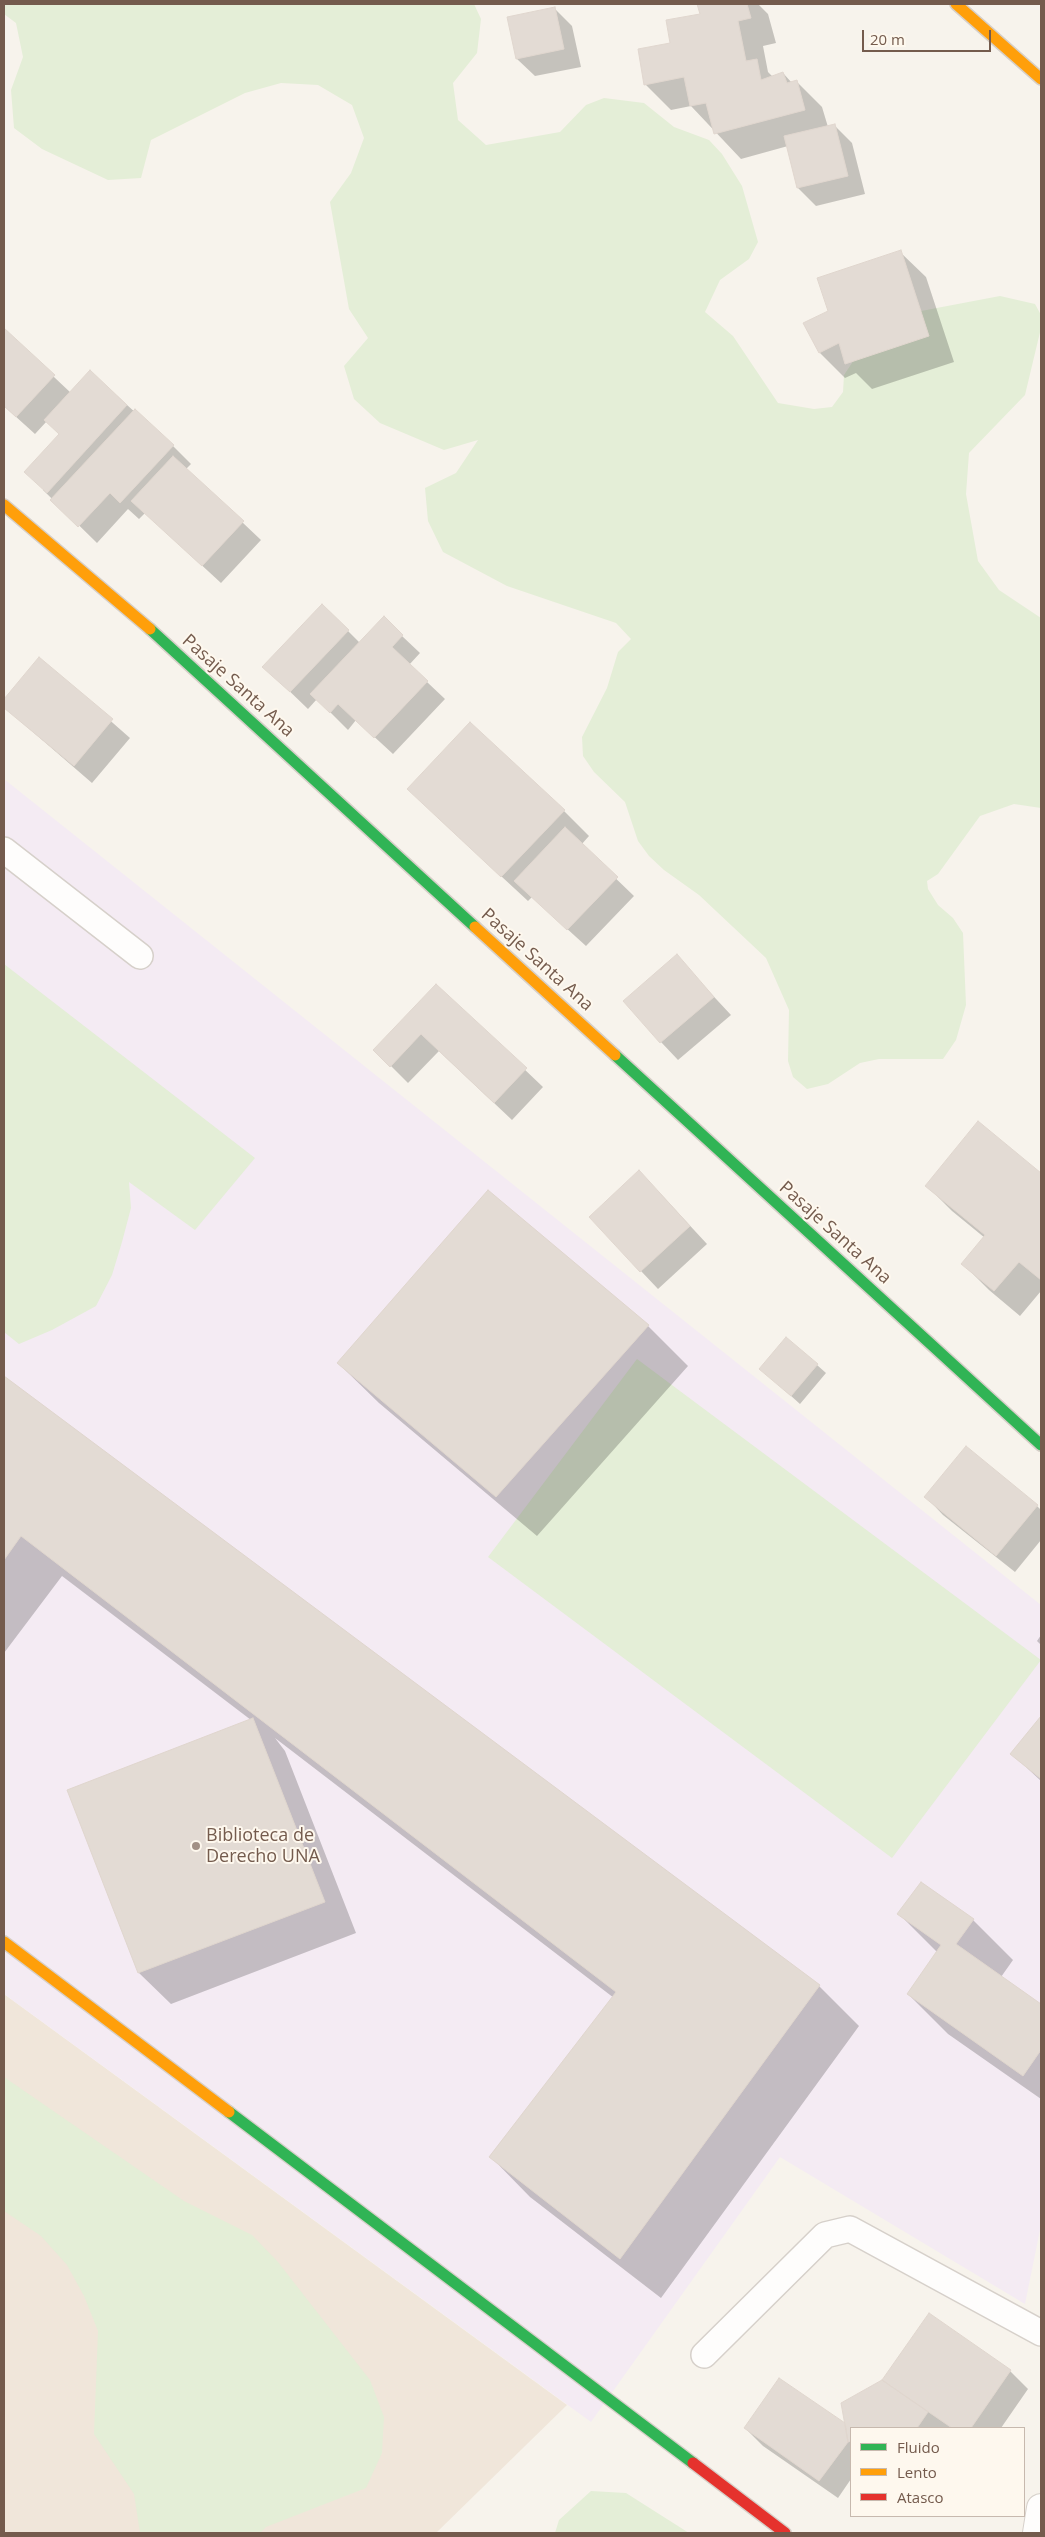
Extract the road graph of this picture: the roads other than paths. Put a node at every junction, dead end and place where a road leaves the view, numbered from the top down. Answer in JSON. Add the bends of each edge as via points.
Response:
{"nodes":[{"id":1,"x":956,"y":4,"type":"edge"},
{"id":2,"x":1041,"y":79,"type":"edge"},
{"id":3,"x":4,"y":505,"type":"edge"},
{"id":4,"x":4,"y":850,"type":"edge"},
{"id":5,"x":140,"y":956,"type":"dead end"},
{"id":6,"x":1041,"y":1445,"type":"edge"},
{"id":7,"x":4,"y":1942,"type":"edge"},
{"id":8,"x":1041,"y":2333,"type":"edge"},
{"id":9,"x":704,"y":2355,"type":"dead end"},
{"id":10,"x":1041,"y":2508,"type":"edge"},
{"id":11,"x":785,"y":2533,"type":"edge"},
{"id":12,"x":1037,"y":2533,"type":"edge"}],
"edges":[{"from":1,"to":2,"type":"street"},
{"from":3,"to":6,"type":"street","name":"Pasaje Santa Ana","via":[[119,601]]},
{"from":4,"to":5,"type":"lane"},
{"from":7,"to":11,"type":"street"},
{"from":8,"to":9,"type":"lane","via":[[850,2229],[825,2235]]},
{"from":10,"to":12,"type":"street"}]}
